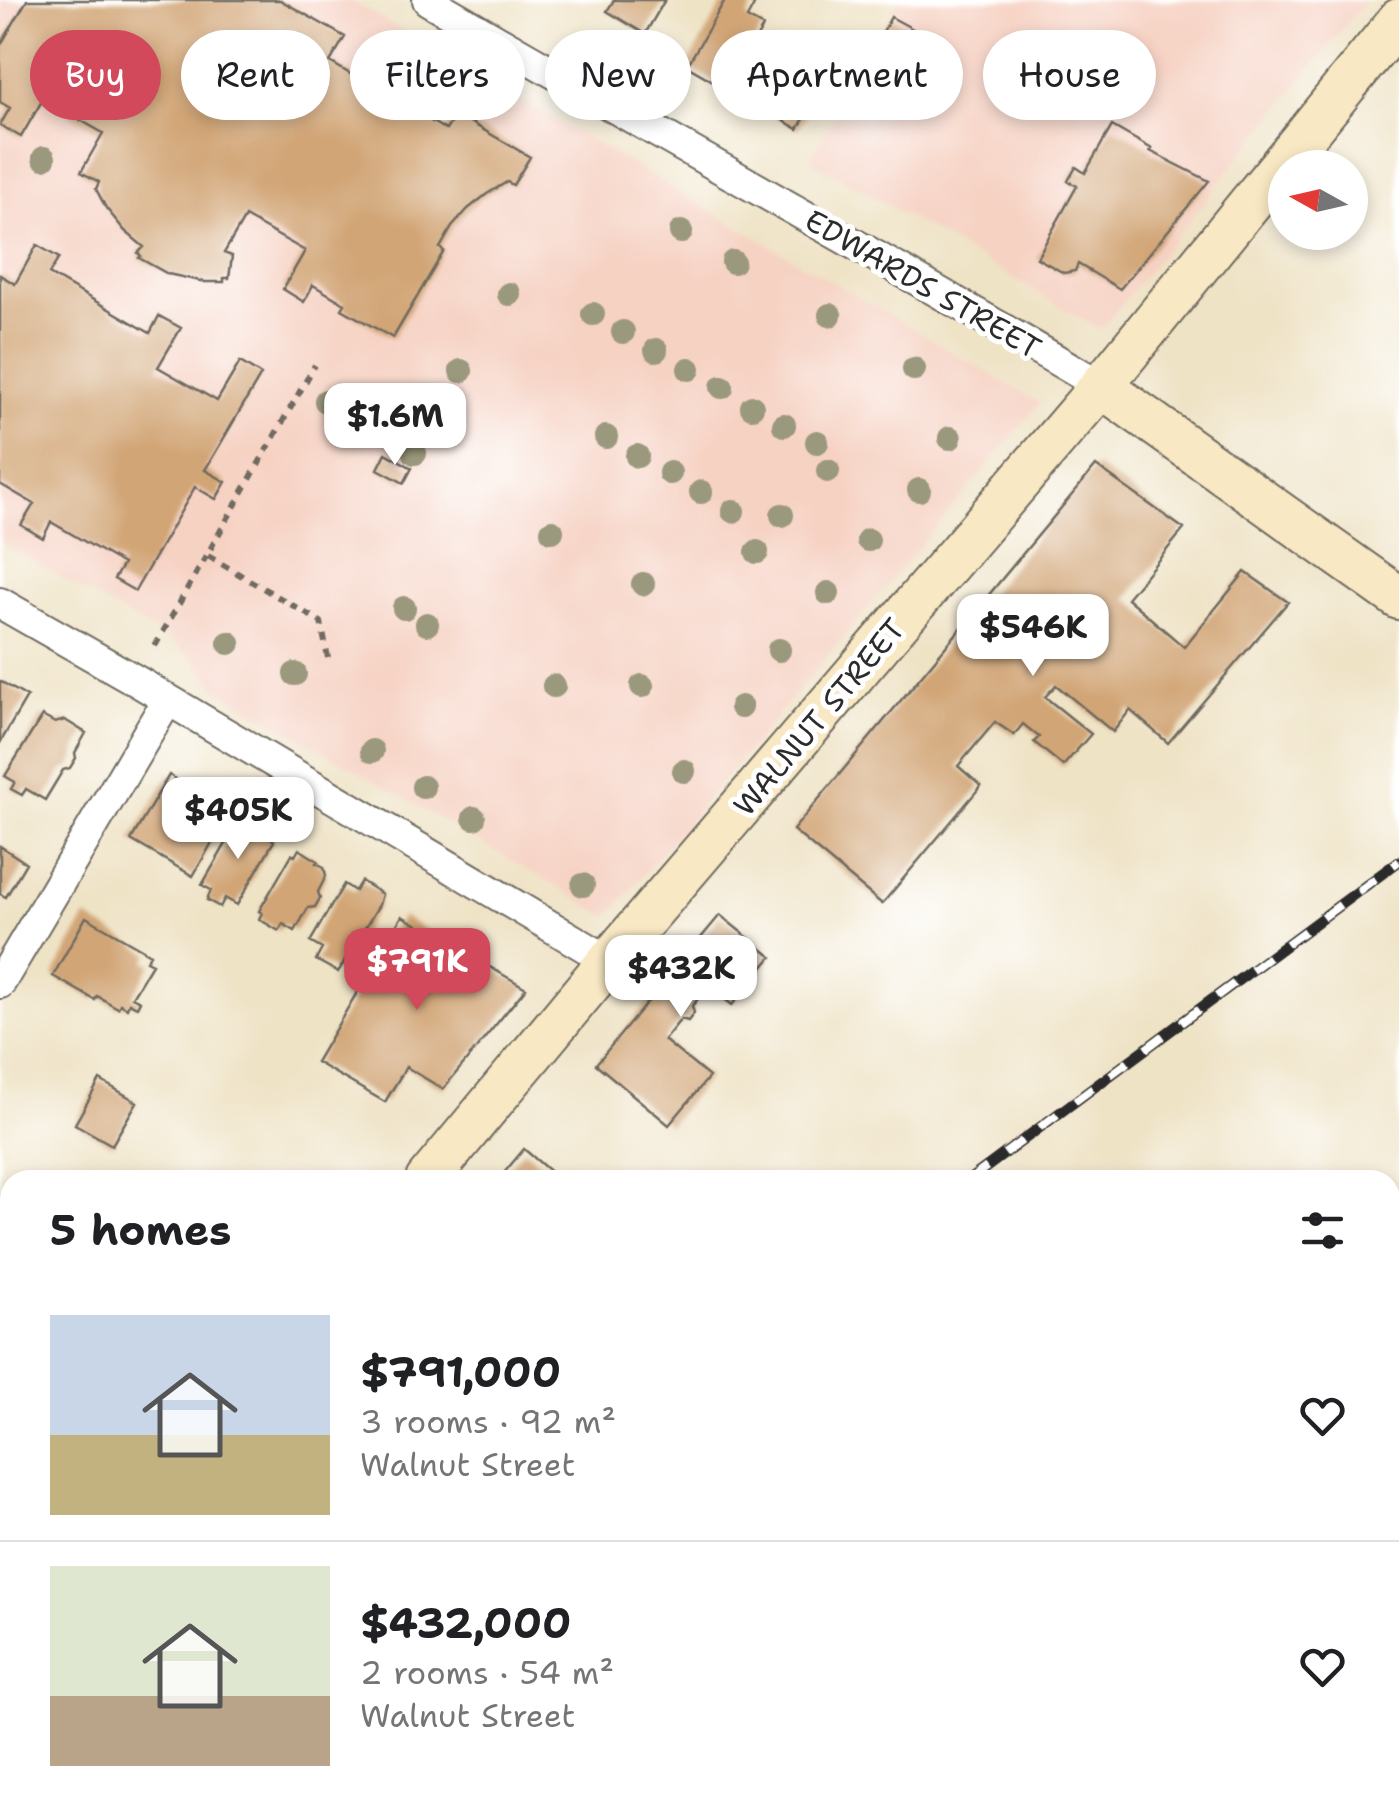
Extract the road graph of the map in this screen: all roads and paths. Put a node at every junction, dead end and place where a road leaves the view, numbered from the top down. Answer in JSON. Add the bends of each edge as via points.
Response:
{"nodes":[{"id":1,"x":428,"y":0,"type":"edge"},
{"id":2,"x":1399,"y":20,"type":"edge"},
{"id":3,"x":316,"y":365,"type":"dead end"},
{"id":4,"x":1101,"y":386,"type":"junction"},
{"id":5,"x":208,"y":556,"type":"junction"},
{"id":6,"x":1399,"y":598,"type":"edge"},
{"id":7,"x":0,"y":603,"type":"edge"},
{"id":8,"x":155,"y":646,"type":"dead end"},
{"id":9,"x":328,"y":658,"type":"dead end"},
{"id":10,"x":166,"y":701,"type":"junction"},
{"id":11,"x":609,"y":961,"type":"junction"},
{"id":12,"x":0,"y":983,"type":"edge"},
{"id":13,"x":435,"y":1170,"type":"edge"}],
"edges":[{"from":1,"to":4,"type":"street","name":"EDWARDS STREET"},
{"from":2,"to":4,"type":"street","name":"WALNUT STREET"},
{"from":3,"to":5,"type":"path"},
{"from":4,"to":6,"type":"street","name":"EDWARDS STREET"},
{"from":4,"to":11,"type":"street","name":"WALNUT STREET"},
{"from":5,"to":8,"type":"path"},
{"from":5,"to":9,"type":"path","via":[[321,622]]},
{"from":7,"to":10,"type":"street"},
{"from":10,"to":11,"type":"street"},
{"from":10,"to":12,"type":"street"},
{"from":11,"to":13,"type":"street","name":"WALNUT STREET"}]}
